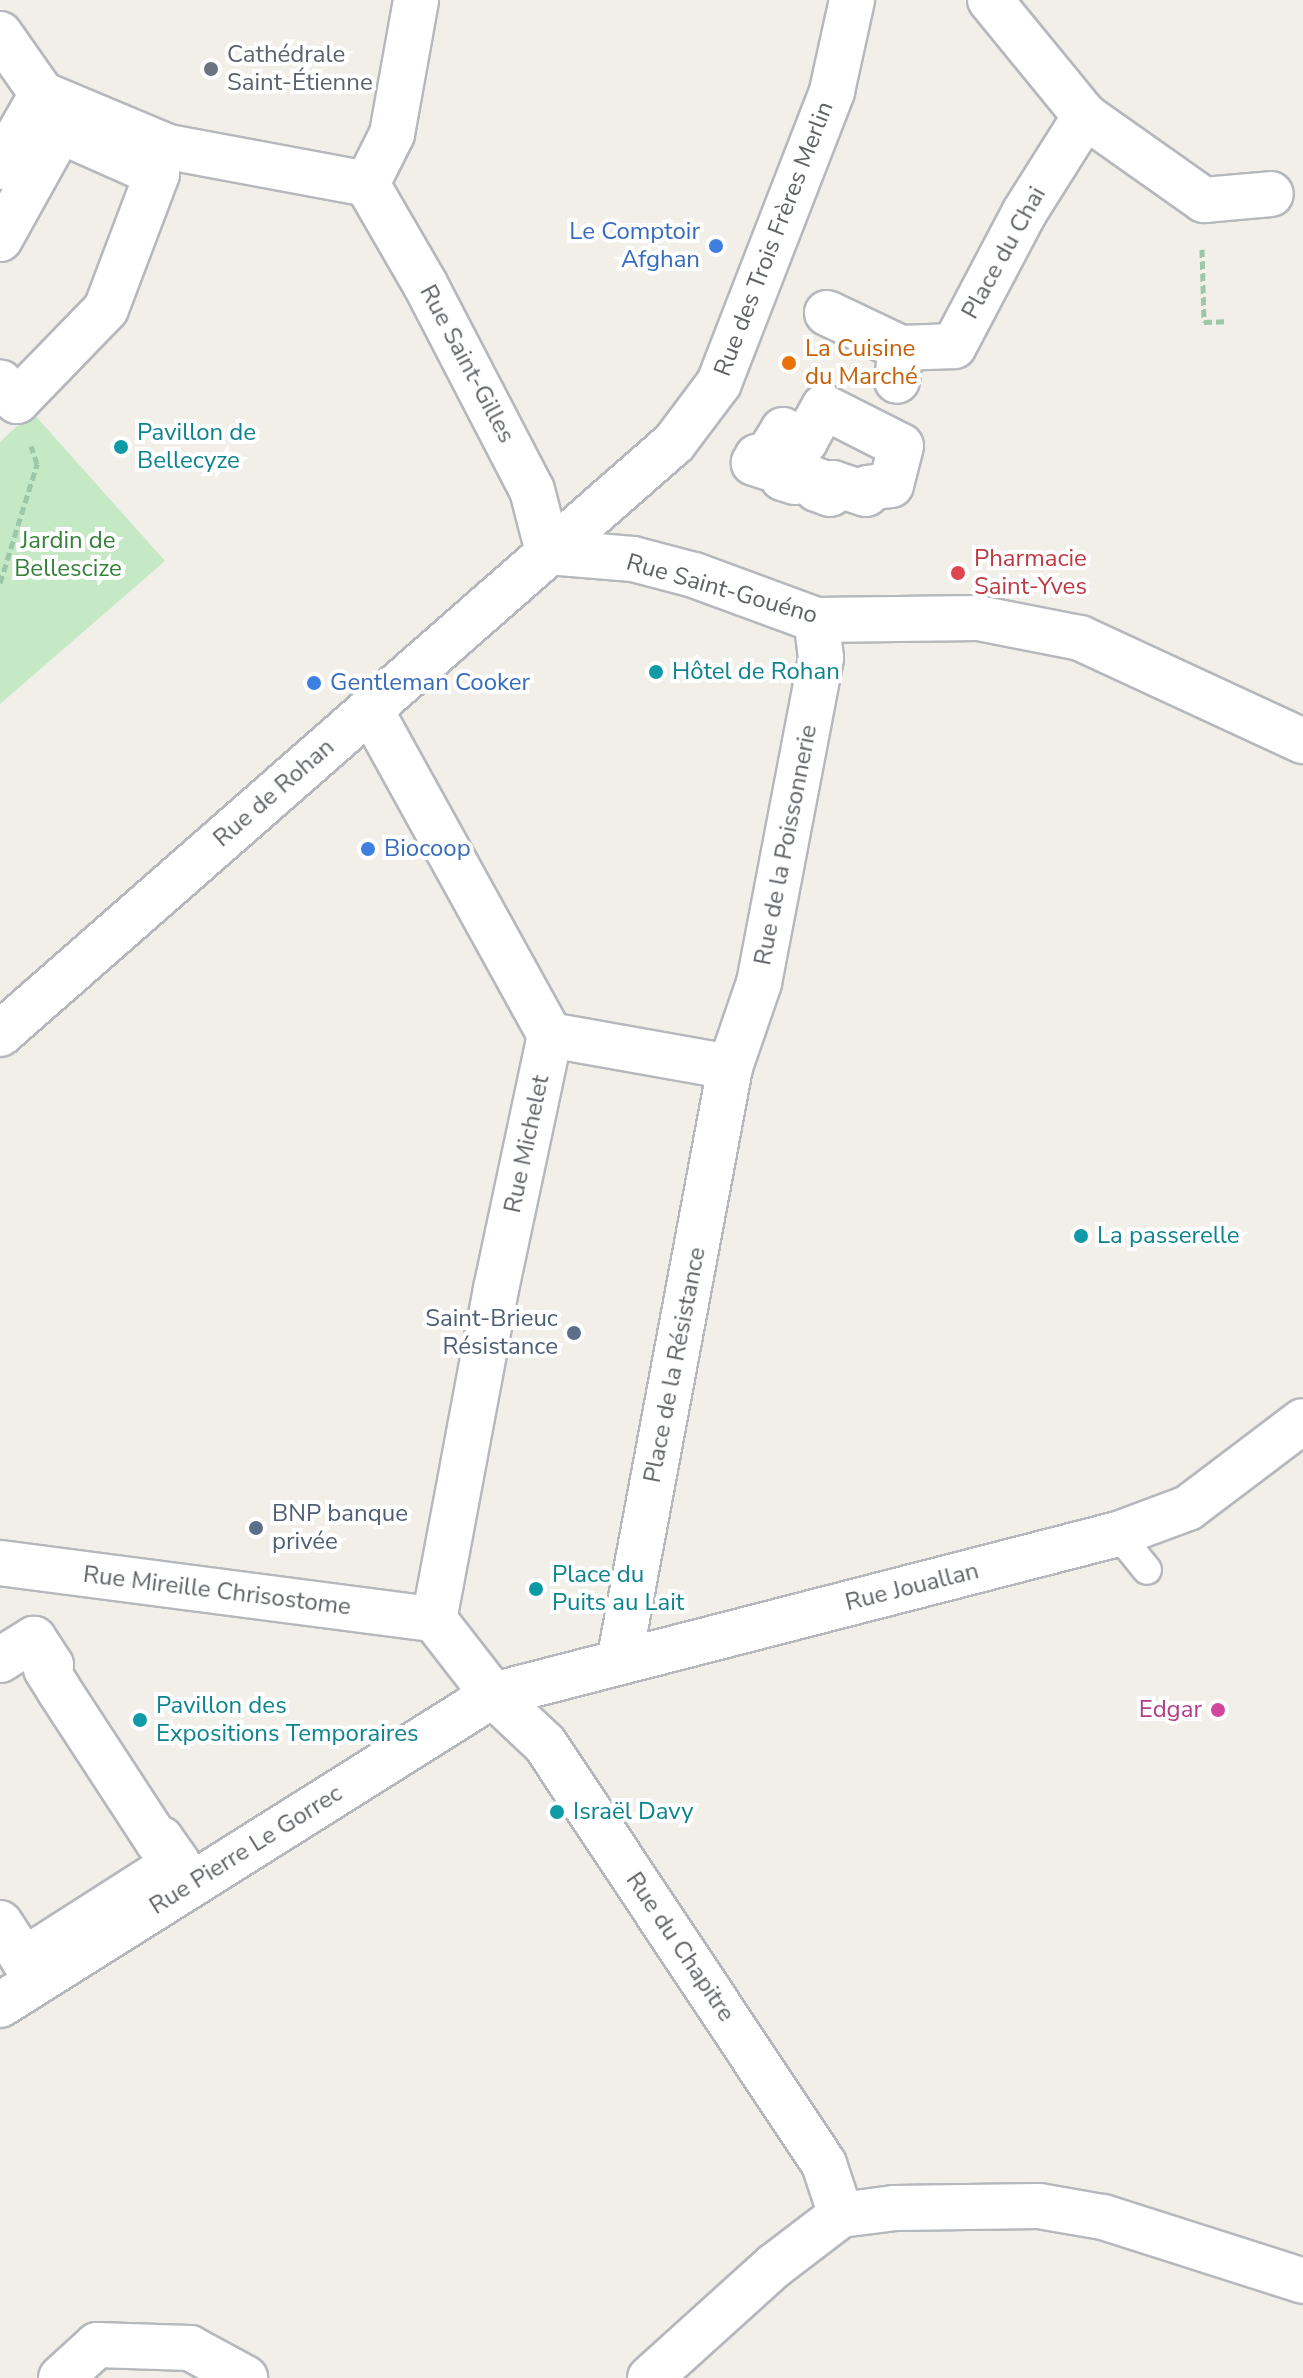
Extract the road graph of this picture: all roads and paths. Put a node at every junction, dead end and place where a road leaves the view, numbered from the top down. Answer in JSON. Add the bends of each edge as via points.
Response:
{"nodes":[{"id":1,"x":416,"y":0,"type":"edge"},
{"id":2,"x":852,"y":0,"type":"edge"},
{"id":3,"x":990,"y":0,"type":"edge"},
{"id":4,"x":0,"y":34,"type":"edge"},
{"id":5,"x":42,"y":94,"type":"junction"},
{"id":6,"x":1085,"y":116,"type":"junction"},
{"id":7,"x":0,"y":167,"type":"edge"},
{"id":8,"x":367,"y":184,"type":"junction"},
{"id":9,"x":1271,"y":194,"type":"dead end"},
{"id":10,"x":0,"y":239,"type":"edge"},
{"id":11,"x":1202,"y":247,"type":"dead end"},
{"id":12,"x":827,"y":313,"type":"dead end"},
{"id":13,"x":1227,"y":321,"type":"dead end"},
{"id":14,"x":8,"y":392,"type":"edge"},
{"id":15,"x":548,"y":552,"type":"junction"},
{"id":16,"x":0,"y":583,"type":"edge"},
{"id":17,"x":816,"y":620,"type":"junction"},
{"id":18,"x":370,"y":709,"type":"junction"},
{"id":19,"x":1303,"y":741,"type":"edge"},
{"id":20,"x":0,"y":1034,"type":"edge"},
{"id":21,"x":550,"y":1035,"type":"junction"},
{"id":22,"x":730,"y":1067,"type":"junction"},
{"id":23,"x":1303,"y":1421,"type":"edge"},
{"id":24,"x":1118,"y":1534,"type":"junction"},
{"id":25,"x":0,"y":1563,"type":"edge"},
{"id":26,"x":1147,"y":1570,"type":"dead end"},
{"id":27,"x":434,"y":1619,"type":"junction"},
{"id":28,"x":0,"y":1660,"type":"edge"},
{"id":29,"x":619,"y":1662,"type":"junction"},
{"id":30,"x":493,"y":1695,"type":"junction"},
{"id":31,"x":0,"y":1923,"type":"edge"},
{"id":32,"x":0,"y":2005,"type":"edge"},
{"id":33,"x":841,"y":2215,"type":"junction"},
{"id":34,"x":1303,"y":2281,"type":"edge"},
{"id":35,"x":61,"y":2378,"type":"edge"},
{"id":36,"x":245,"y":2378,"type":"edge"},
{"id":37,"x":650,"y":2378,"type":"edge"}],
"edges":[{"from":1,"to":8,"type":"street","via":[[392,134]]},
{"from":2,"to":15,"type":"street","name":"Rue des Trois Frères Merlin","via":[[832,91],[719,383],[674,443]]},
{"from":3,"to":6,"type":"street"},
{"from":4,"to":5,"type":"street"},
{"from":5,"to":7,"type":"street"},
{"from":5,"to":8,"type":"street","via":[[168,147]]},
{"from":6,"to":9,"type":"street","via":[[1204,200]]},
{"from":6,"to":12,"type":"street","name":"Place du Chai","via":[[1024,213],[954,346],[899,365]]},
{"from":8,"to":15,"type":"street","name":"Rue Saint-Gilles","via":[[532,490]]},
{"from":10,"to":14,"type":"street","via":[[60,131],[157,174],[106,309]]},
{"from":11,"to":13,"type":"path","via":[[1204,322]]},
{"from":14,"to":16,"type":"path","via":[[37,464]]},
{"from":15,"to":17,"type":"street","name":"Rue Saint-Gouéno","via":[[633,559],[694,575]]},
{"from":15,"to":18,"type":"street","name":"Rue de Rohan"},
{"from":17,"to":19,"type":"street","name":"Rue Saint-Gouéno","via":[[978,618],[1080,638]]},
{"from":17,"to":22,"type":"street","name":"Rue de la Poissonnerie","via":[[821,658],[771,921],[759,983]]},
{"from":18,"to":20,"type":"street","name":"Rue de Rohan"},
{"from":18,"to":21,"type":"street"},
{"from":21,"to":22,"type":"street"},
{"from":21,"to":27,"type":"street","name":"Rue Michelet"},
{"from":22,"to":29,"type":"street","name":"Place de la Résistance"},
{"from":23,"to":24,"type":"street","name":"Rue Jouallan","via":[[1188,1508]]},
{"from":24,"to":26,"type":"lane"},
{"from":24,"to":29,"type":"street","name":"Rue Jouallan"},
{"from":25,"to":27,"type":"street","name":"Rue Mireille Chrisostome"},
{"from":27,"to":30,"type":"street"},
{"from":28,"to":31,"type":"street","via":[[34,1639],[59,1690],[158,1842],[161,1839],[177,1862],[24,1960]]},
{"from":29,"to":30,"type":"street","name":"Rue Jouallan"},
{"from":30,"to":32,"type":"street","name":"Rue Pierre Le Gorrec"},
{"from":30,"to":33,"type":"street","name":"Rue du Chapitre","via":[[545,1744],[824,2164]]},
{"from":33,"to":34,"type":"street","via":[[894,2208],[1039,2206],[1103,2217]]},
{"from":33,"to":37,"type":"street","via":[[774,2266]]},
{"from":35,"to":36,"type":"street","via":[[97,2345],[190,2348]]}]}
